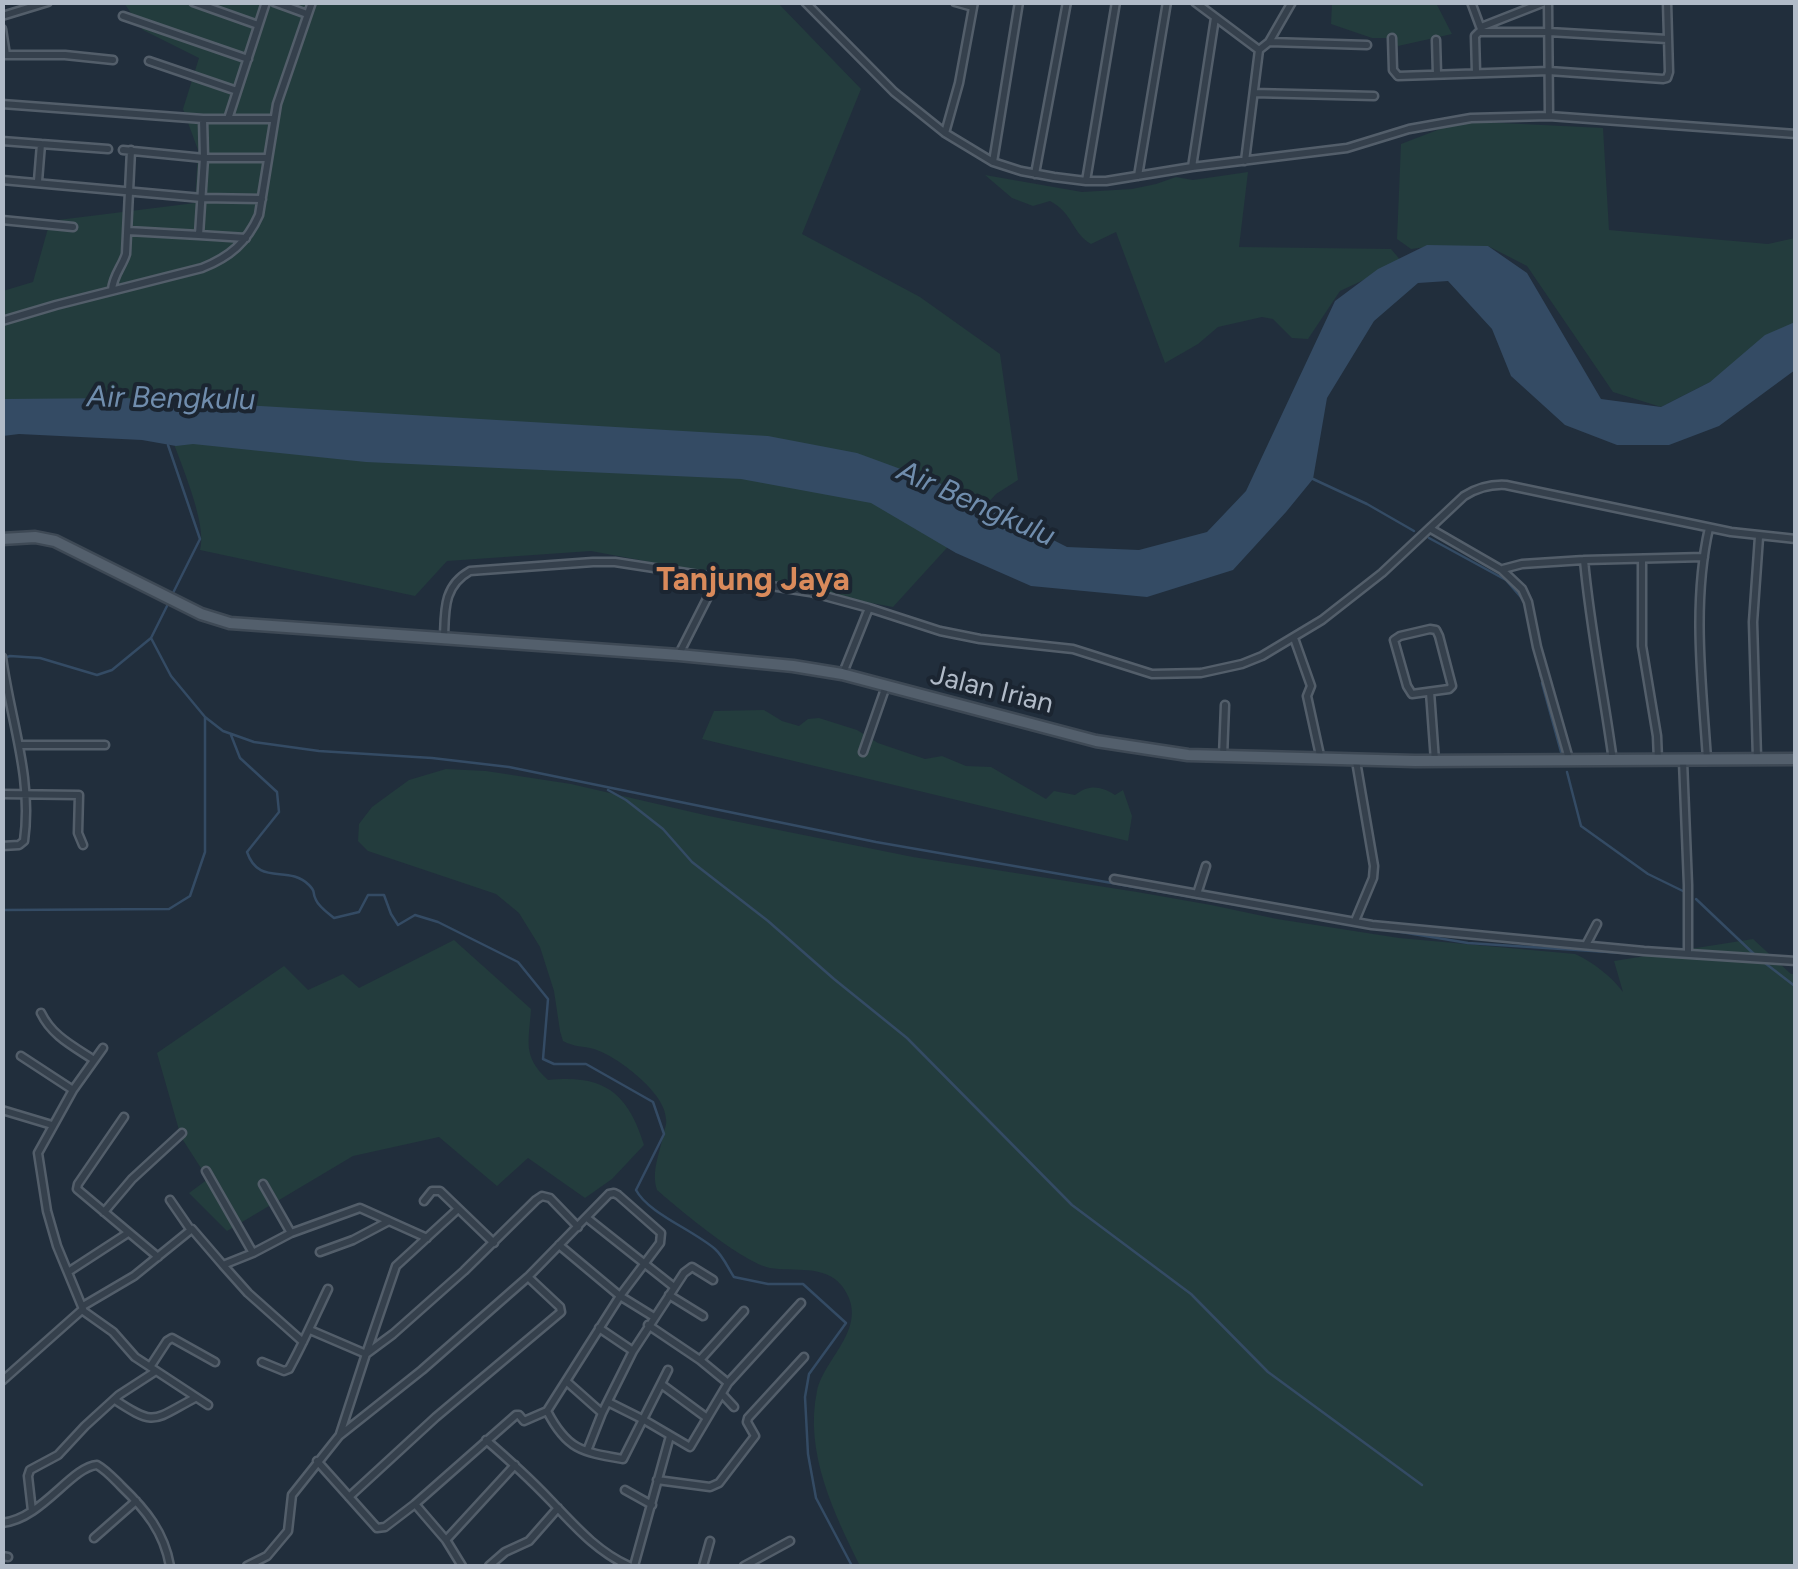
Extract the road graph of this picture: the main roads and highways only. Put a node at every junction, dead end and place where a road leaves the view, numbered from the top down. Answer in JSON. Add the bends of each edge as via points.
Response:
{"nodes":[{"id":1,"x":2,"y":539,"type":"edge"},
{"id":2,"x":1796,"y":759,"type":"edge"}],
"edges":[{"from":1,"to":2,"type":"main road","name":"Jalan Irian","via":[[55,542],[230,623],[793,666],[1096,740],[1188,755]]}]}
